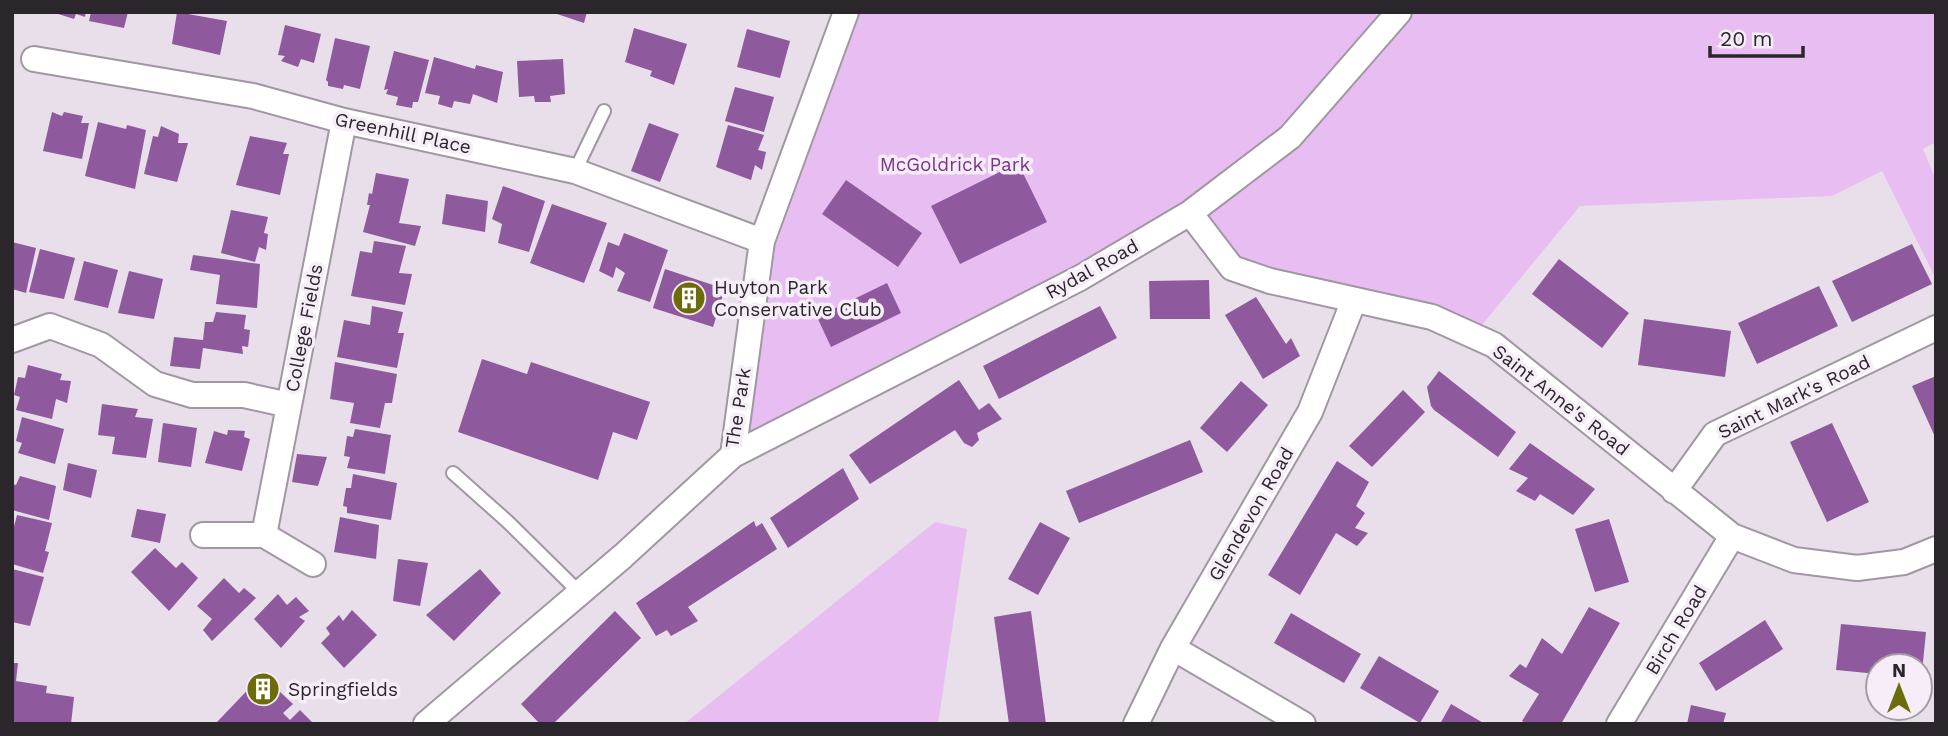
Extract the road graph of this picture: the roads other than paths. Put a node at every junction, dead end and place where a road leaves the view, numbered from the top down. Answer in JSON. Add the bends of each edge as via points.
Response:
{"nodes":[{"id":1,"x":846,"y":12,"type":"edge"},
{"id":2,"x":1399,"y":12,"type":"edge"},
{"id":3,"x":34,"y":59,"type":"dead end"},
{"id":4,"x":604,"y":111,"type":"dead end"},
{"id":5,"x":344,"y":121,"type":"junction"},
{"id":6,"x":575,"y":171,"type":"junction"},
{"id":7,"x":1190,"y":213,"type":"junction"},
{"id":8,"x":762,"y":241,"type":"junction"},
{"id":9,"x":1354,"y":300,"type":"junction"},
{"id":10,"x":1936,"y":328,"type":"edge"},
{"id":11,"x":12,"y":340,"type":"edge"},
{"id":12,"x":289,"y":405,"type":"junction"},
{"id":13,"x":733,"y":455,"type":"junction"},
{"id":14,"x":453,"y":473,"type":"dead end"},
{"id":15,"x":1674,"y":491,"type":"junction"},
{"id":16,"x":203,"y":535,"type":"dead end"},
{"id":17,"x":264,"y":535,"type":"junction"},
{"id":18,"x":1732,"y":536,"type":"junction"},
{"id":19,"x":1936,"y":549,"type":"edge"},
{"id":20,"x":313,"y":565,"type":"dead end"},
{"id":21,"x":580,"y":593,"type":"junction"},
{"id":22,"x":1173,"y":648,"type":"junction"},
{"id":23,"x":426,"y":724,"type":"edge"},
{"id":24,"x":1136,"y":724,"type":"edge"},
{"id":25,"x":1303,"y":724,"type":"edge"},
{"id":26,"x":1619,"y":724,"type":"edge"}],
"edges":[{"from":1,"to":8,"type":"street","name":"The Park"},
{"from":2,"to":7,"type":"street","name":"Rydal Road","via":[[1290,136]]},
{"from":3,"to":5,"type":"street","name":"Greenhill Place","via":[[253,96]]},
{"from":4,"to":6,"type":"lane"},
{"from":5,"to":6,"type":"street","name":"Greenhill Place"},
{"from":5,"to":12,"type":"street","name":"College Fields"},
{"from":6,"to":8,"type":"street","name":"Greenhill Place"},
{"from":7,"to":9,"type":"street","name":"Saint Anne's Road","via":[[1232,268]]},
{"from":7,"to":13,"type":"street","name":"Rydal Road","via":[[1080,278]]},
{"from":8,"to":13,"type":"street","name":"The Park"},
{"from":9,"to":15,"type":"street","name":"Saint Anne's Road","via":[[1432,317],[1494,345]]},
{"from":9,"to":22,"type":"street","name":"Glendevon Road","via":[[1310,412]]},
{"from":10,"to":15,"type":"street","name":"Saint Mark's Road","via":[[1715,434]]},
{"from":11,"to":12,"type":"street","via":[[50,326],[101,345],[155,384],[192,395],[244,395]]},
{"from":12,"to":17,"type":"street","name":"College Fields"},
{"from":13,"to":21,"type":"street","name":"The Park"},
{"from":14,"to":21,"type":"lane"},
{"from":15,"to":18,"type":"street","name":"Saint Anne's Road"},
{"from":16,"to":17,"type":"street"},
{"from":17,"to":20,"type":"street"},
{"from":18,"to":19,"type":"street","name":"Saint Anne's Road","via":[[1794,560],[1857,568],[1904,562]]},
{"from":18,"to":26,"type":"street","name":"Birch Road"},
{"from":21,"to":23,"type":"street","name":"The Park"},
{"from":22,"to":24,"type":"street","name":"Glendevon Road"},
{"from":22,"to":25,"type":"street"}]}
